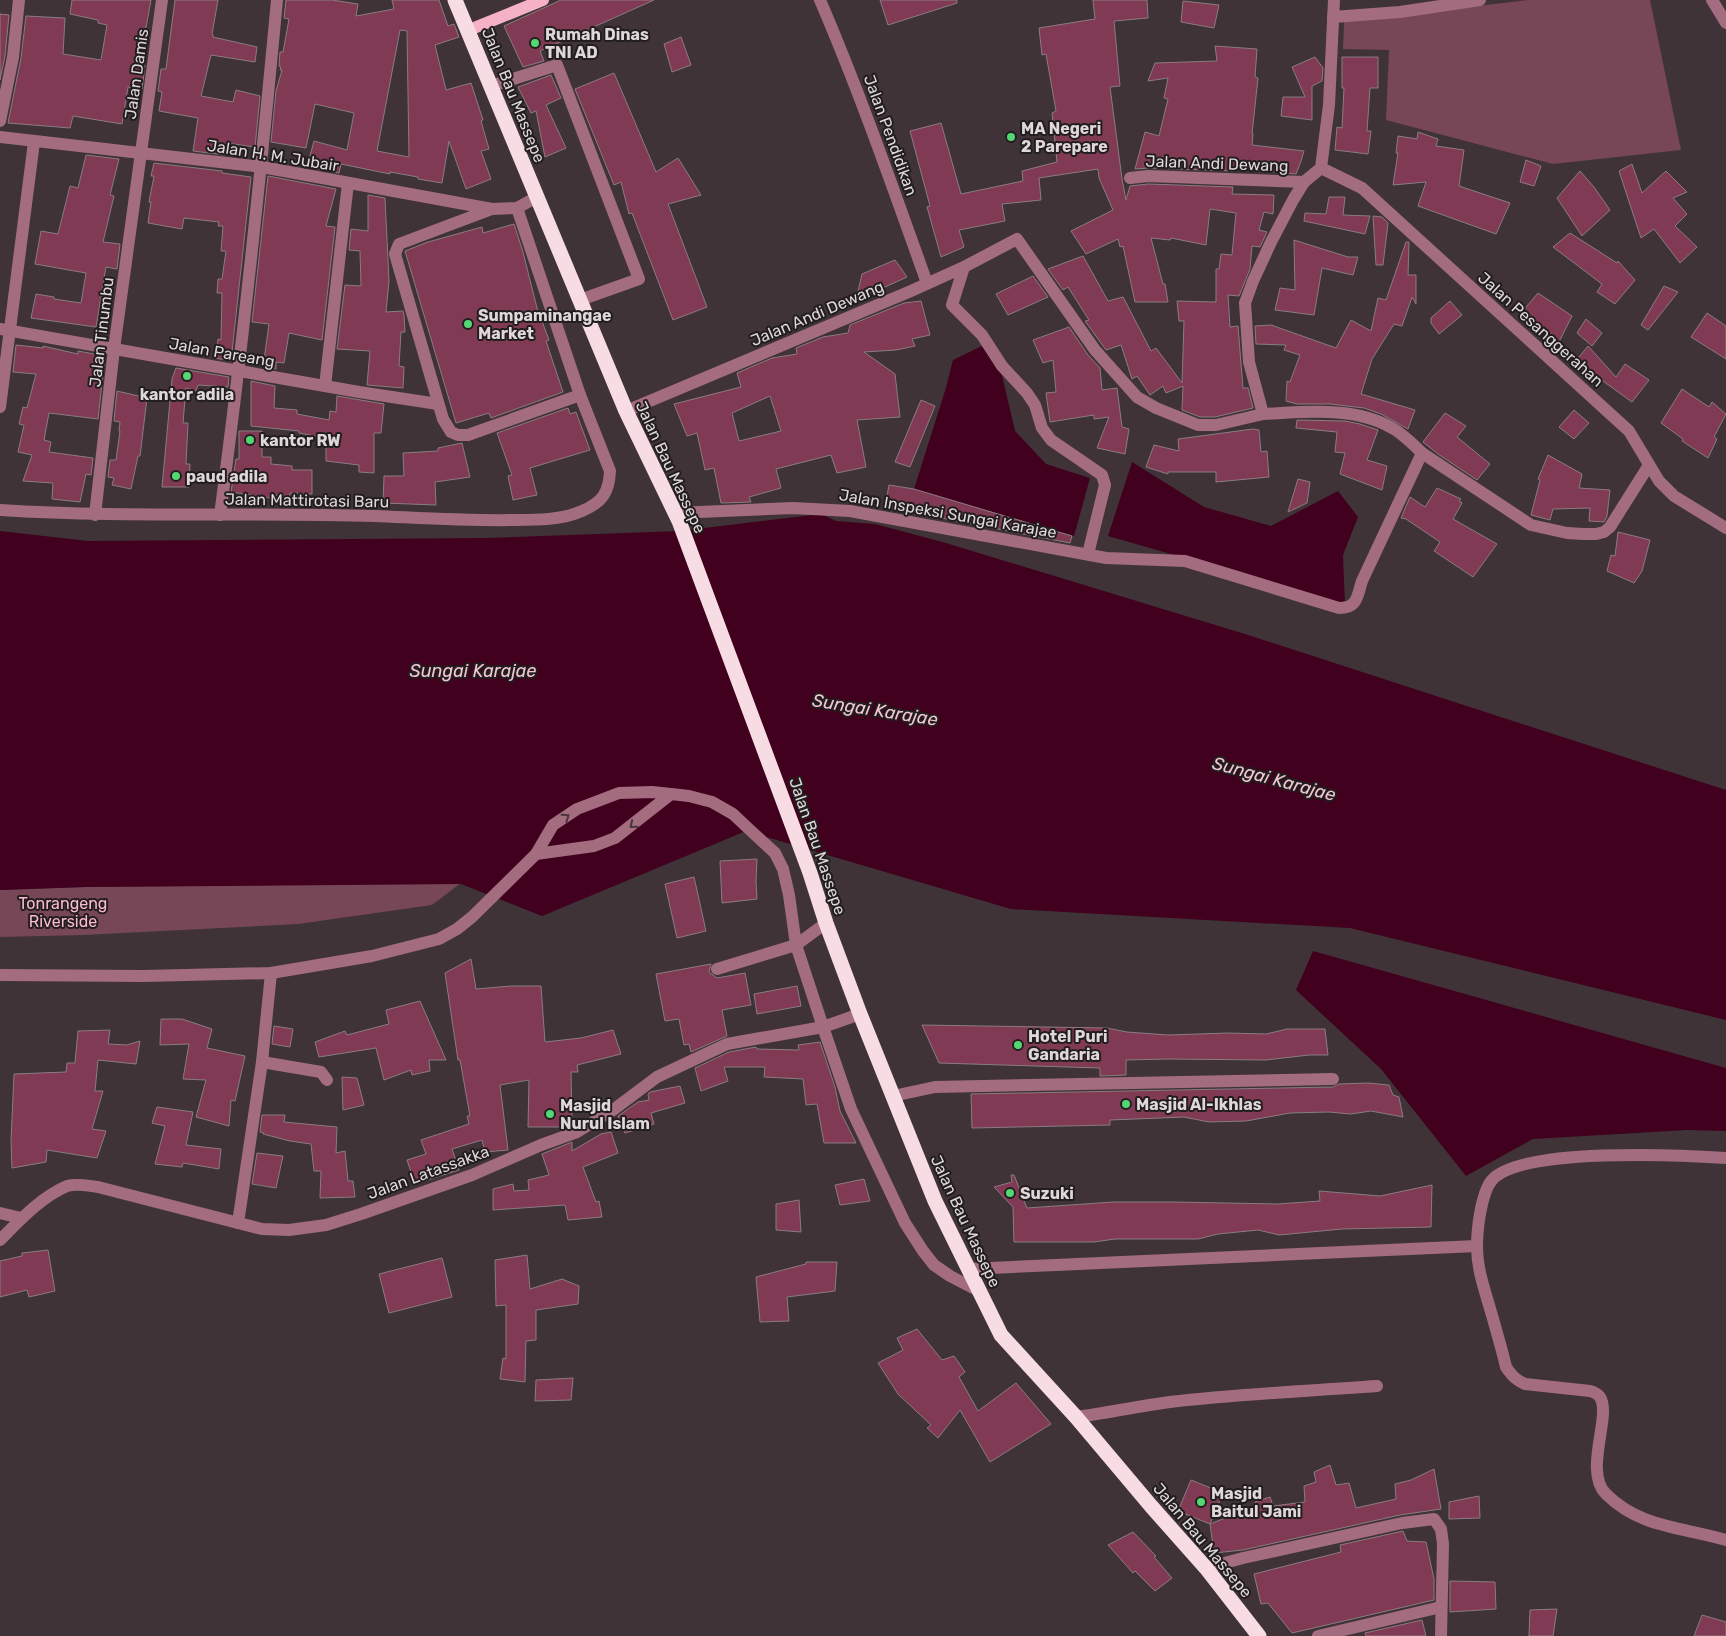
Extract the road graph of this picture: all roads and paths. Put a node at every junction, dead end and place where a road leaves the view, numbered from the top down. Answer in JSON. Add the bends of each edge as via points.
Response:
{"nodes":[{"id":1,"x":19,"y":0,"type":"edge"},
{"id":2,"x":162,"y":0,"type":"edge"},
{"id":3,"x":277,"y":0,"type":"edge"},
{"id":4,"x":456,"y":0,"type":"edge"},
{"id":5,"x":544,"y":0,"type":"edge"},
{"id":6,"x":820,"y":0,"type":"edge"},
{"id":7,"x":1334,"y":0,"type":"edge"},
{"id":8,"x":1480,"y":0,"type":"edge"},
{"id":9,"x":1712,"y":0,"type":"edge"},
{"id":10,"x":1333,"y":17,"type":"junction"},
{"id":11,"x":1726,"y":22,"type":"edge"},
{"id":12,"x":469,"y":30,"type":"junction"},
{"id":13,"x":491,"y":86,"type":"junction"},
{"id":14,"x":0,"y":121,"type":"edge"},
{"id":15,"x":0,"y":137,"type":"edge"},
{"id":16,"x":34,"y":142,"type":"junction"},
{"id":17,"x":142,"y":152,"type":"junction"},
{"id":18,"x":262,"y":167,"type":"junction"},
{"id":19,"x":1321,"y":168,"type":"junction"},
{"id":20,"x":1130,"y":178,"type":"dead end"},
{"id":21,"x":1304,"y":182,"type":"junction"},
{"id":22,"x":348,"y":183,"type":"junction"},
{"id":23,"x":537,"y":197,"type":"junction"},
{"id":24,"x":517,"y":208,"type":"junction"},
{"id":25,"x":492,"y":209,"type":"junction"},
{"id":26,"x":964,"y":267,"type":"junction"},
{"id":27,"x":927,"y":283,"type":"junction"},
{"id":28,"x":580,"y":300,"type":"junction"},
{"id":29,"x":5,"y":330,"type":"edge"},
{"id":30,"x":114,"y":349,"type":"junction"},
{"id":31,"x":240,"y":371,"type":"junction"},
{"id":32,"x":325,"y":386,"type":"junction"},
{"id":33,"x":580,"y":395,"type":"junction"},
{"id":34,"x":438,"y":404,"type":"junction"},
{"id":35,"x":0,"y":406,"type":"edge"},
{"id":36,"x":626,"y":411,"type":"junction"},
{"id":37,"x":1263,"y":414,"type":"junction"},
{"id":38,"x":1422,"y":453,"type":"junction"},
{"id":39,"x":1649,"y":465,"type":"junction"},
{"id":40,"x":0,"y":510,"type":"edge"},
{"id":41,"x":95,"y":515,"type":"junction"},
{"id":42,"x":220,"y":515,"type":"junction"},
{"id":43,"x":677,"y":517,"type":"junction"},
{"id":44,"x":1726,"y":528,"type":"edge"},
{"id":45,"x":1088,"y":554,"type":"junction"},
{"id":46,"x":671,"y":794,"type":"junction"},
{"id":47,"x":536,"y":854,"type":"junction"},
{"id":48,"x":826,"y":923,"type":"junction"},
{"id":49,"x":796,"y":945,"type":"junction"},
{"id":50,"x":717,"y":969,"type":"dead end"},
{"id":51,"x":271,"y":973,"type":"junction"},
{"id":52,"x":0,"y":975,"type":"edge"},
{"id":53,"x":860,"y":1014,"type":"junction"},
{"id":54,"x":823,"y":1026,"type":"junction"},
{"id":55,"x":262,"y":1062,"type":"junction"},
{"id":56,"x":1333,"y":1079,"type":"dead end"},
{"id":57,"x":327,"y":1080,"type":"dead end"},
{"id":58,"x":893,"y":1096,"type":"junction"},
{"id":59,"x":1726,"y":1158,"type":"edge"},
{"id":60,"x":0,"y":1213,"type":"edge"},
{"id":61,"x":22,"y":1218,"type":"junction"},
{"id":62,"x":238,"y":1223,"type":"junction"},
{"id":63,"x":0,"y":1240,"type":"edge"},
{"id":64,"x":1477,"y":1246,"type":"junction"},
{"id":65,"x":968,"y":1269,"type":"junction"},
{"id":66,"x":979,"y":1291,"type":"junction"},
{"id":67,"x":1377,"y":1386,"type":"dead end"},
{"id":68,"x":1076,"y":1417,"type":"junction"},
{"id":69,"x":1726,"y":1540,"type":"edge"},
{"id":70,"x":1206,"y":1568,"type":"junction"},
{"id":71,"x":1442,"y":1607,"type":"junction"},
{"id":72,"x":1260,"y":1636,"type":"edge"},
{"id":73,"x":1318,"y":1636,"type":"edge"},
{"id":74,"x":1441,"y":1636,"type":"edge"}],
"edges":[{"from":1,"to":14,"type":"street","via":[[13,57]]},
{"from":2,"to":17,"type":"street","name":"Jalan Damis"},
{"from":3,"to":18,"type":"street"},
{"from":4,"to":12,"type":"highway","name":"Jalan Bau Massepe"},
{"from":5,"to":12,"type":"main road"},
{"from":6,"to":27,"type":"street","name":"Jalan Pendidikan","via":[[878,143]]},
{"from":7,"to":10,"type":"street"},
{"from":8,"to":10,"type":"street","via":[[1400,12]]},
{"from":9,"to":11,"type":"street"},
{"from":10,"to":19,"type":"street","via":[[1329,105]]},
{"from":12,"to":13,"type":"highway","name":"Jalan Bau Massepe"},
{"from":13,"to":23,"type":"highway","name":"Jalan Bau Massepe"},
{"from":13,"to":28,"type":"street","via":[[557,65],[639,279]]},
{"from":15,"to":16,"type":"street","name":"Jalan H. M. Jubair"},
{"from":16,"to":17,"type":"street","name":"Jalan H. M. Jubair"},
{"from":16,"to":29,"type":"street"},
{"from":17,"to":18,"type":"street","name":"Jalan H. M. Jubair"},
{"from":17,"to":30,"type":"street","name":"Jalan Tinumbu"},
{"from":18,"to":22,"type":"street","name":"Jalan H. M. Jubair"},
{"from":18,"to":31,"type":"street"},
{"from":19,"to":21,"type":"street"},
{"from":19,"to":39,"type":"street","name":"Jalan Pesanggerahan","via":[[1370,194],[1629,431]]},
{"from":20,"to":21,"type":"street","name":"Jalan Andi Dewang"},
{"from":21,"to":37,"type":"street","via":[[1271,242],[1245,304],[1249,362]]},
{"from":22,"to":25,"type":"street","name":"Jalan H. M. Jubair"},
{"from":22,"to":32,"type":"street"},
{"from":23,"to":24,"type":"street","name":"Jalan H. M. Jubair"},
{"from":23,"to":28,"type":"highway","name":"Jalan Bau Massepe"},
{"from":24,"to":25,"type":"street","name":"Jalan H. M. Jubair"},
{"from":24,"to":33,"type":"street"},
{"from":25,"to":34,"type":"street","via":[[399,244],[395,251]]},
{"from":26,"to":27,"type":"street","name":"Jalan Andi Dewang"},
{"from":26,"to":37,"type":"street","name":"Jalan Andi Dewang","via":[[1017,239],[1095,350],[1137,396],[1156,408],[1198,425],[1216,425]]},
{"from":26,"to":45,"type":"street","via":[[952,305],[978,330],[1002,366],[1027,392],[1042,428],[1051,440],[1102,475],[1105,485]]},
{"from":27,"to":36,"type":"street","name":"Jalan Andi Dewang"},
{"from":28,"to":36,"type":"highway","name":"Jalan Bau Massepe"},
{"from":29,"to":30,"type":"street","name":"Jalan Pareang"},
{"from":29,"to":35,"type":"street"},
{"from":30,"to":31,"type":"street","name":"Jalan Pareang"},
{"from":30,"to":41,"type":"street","name":"Jalan Tinumbu"},
{"from":31,"to":32,"type":"street","name":"Jalan Pareang"},
{"from":31,"to":42,"type":"street"},
{"from":32,"to":34,"type":"street","name":"Jalan Pareang"},
{"from":33,"to":34,"type":"street","via":[[468,435],[452,432]]},
{"from":33,"to":42,"type":"street","name":"Jalan Mattirotasi Baru","via":[[610,471],[607,492],[582,511],[542,519],[470,521],[374,516]]},
{"from":36,"to":43,"type":"highway","name":"Jalan Bau Massepe"},
{"from":37,"to":38,"type":"street","via":[[1320,412],[1362,416],[1393,428]]},
{"from":38,"to":39,"type":"street","via":[[1531,525],[1583,534],[1604,532],[1610,527]]},
{"from":38,"to":45,"type":"street","name":"Jalan Inspeksi Sungai Karajae","via":[[1356,599],[1348,608],[1185,561],[1106,558]]},
{"from":39,"to":44,"type":"street","name":"Jalan Pesanggerahan","via":[[1674,496]]},
{"from":40,"to":41,"type":"street","name":"Jalan Mattirotasi Baru"},
{"from":41,"to":42,"type":"street","name":"Jalan Mattirotasi Baru"},
{"from":43,"to":45,"type":"street","name":"Jalan Inspeksi Sungai Karajae","via":[[793,508],[850,511]]},
{"from":43,"to":48,"type":"highway","name":"Jalan Bau Massepe"},
{"from":46,"to":47,"type":"street","one_way":true,"via":[[615,838],[594,846]]},
{"from":47,"to":46,"type":"street","one_way":true,"via":[[554,825],[577,809],[619,793]]},
{"from":46,"to":49,"type":"street","via":[[712,802],[733,814],[775,853],[783,869],[789,895]]},
{"from":47,"to":51,"type":"street","via":[[472,917],[439,939],[372,956]]},
{"from":48,"to":49,"type":"street"},
{"from":48,"to":53,"type":"highway","name":"Jalan Bau Massepe"},
{"from":49,"to":50,"type":"street"},
{"from":49,"to":54,"type":"street"},
{"from":51,"to":52,"type":"street"},
{"from":51,"to":55,"type":"street"},
{"from":53,"to":54,"type":"street","name":"Jalan Latassakka"},
{"from":53,"to":58,"type":"highway","name":"Jalan Bau Massepe"},
{"from":54,"to":62,"type":"street","name":"Jalan Latassakka","via":[[727,1044],[657,1077],[577,1132],[472,1175],[361,1214],[326,1225],[289,1230],[262,1229]]},
{"from":54,"to":66,"type":"street","via":[[851,1108],[906,1223],[934,1265]]},
{"from":55,"to":57,"type":"street","via":[[321,1072]]},
{"from":55,"to":62,"type":"street"},
{"from":56,"to":58,"type":"street","via":[[929,1088]]},
{"from":58,"to":65,"type":"highway","name":"Jalan Bau Massepe","via":[[935,1201]]},
{"from":59,"to":64,"type":"street","via":[[1617,1155],[1559,1159],[1524,1164],[1504,1171],[1492,1181],[1483,1200]]},
{"from":60,"to":61,"type":"street"},
{"from":61,"to":62,"type":"street","name":"Jalan Latassakka","via":[[68,1186],[80,1185]]},
{"from":61,"to":63,"type":"street","name":"Jalan Latassakka"},
{"from":64,"to":65,"type":"street"},
{"from":64,"to":69,"type":"street","via":[[1479,1273],[1506,1367],[1516,1381],[1590,1391],[1601,1399],[1603,1408],[1597,1469],[1604,1492],[1638,1518]]},
{"from":65,"to":66,"type":"highway","name":"Jalan Bau Massepe"},
{"from":66,"to":68,"type":"highway","name":"Jalan Bau Massepe","via":[[1001,1335]]},
{"from":67,"to":68,"type":"street","via":[[1171,1402]]},
{"from":68,"to":70,"type":"highway","name":"Jalan Bau Massepe"},
{"from":70,"to":71,"type":"street","via":[[1402,1523],[1434,1520],[1441,1529],[1443,1544]]},
{"from":70,"to":72,"type":"highway","name":"Jalan Bau Massepe"},
{"from":71,"to":73,"type":"street"},
{"from":71,"to":74,"type":"street"}]}
